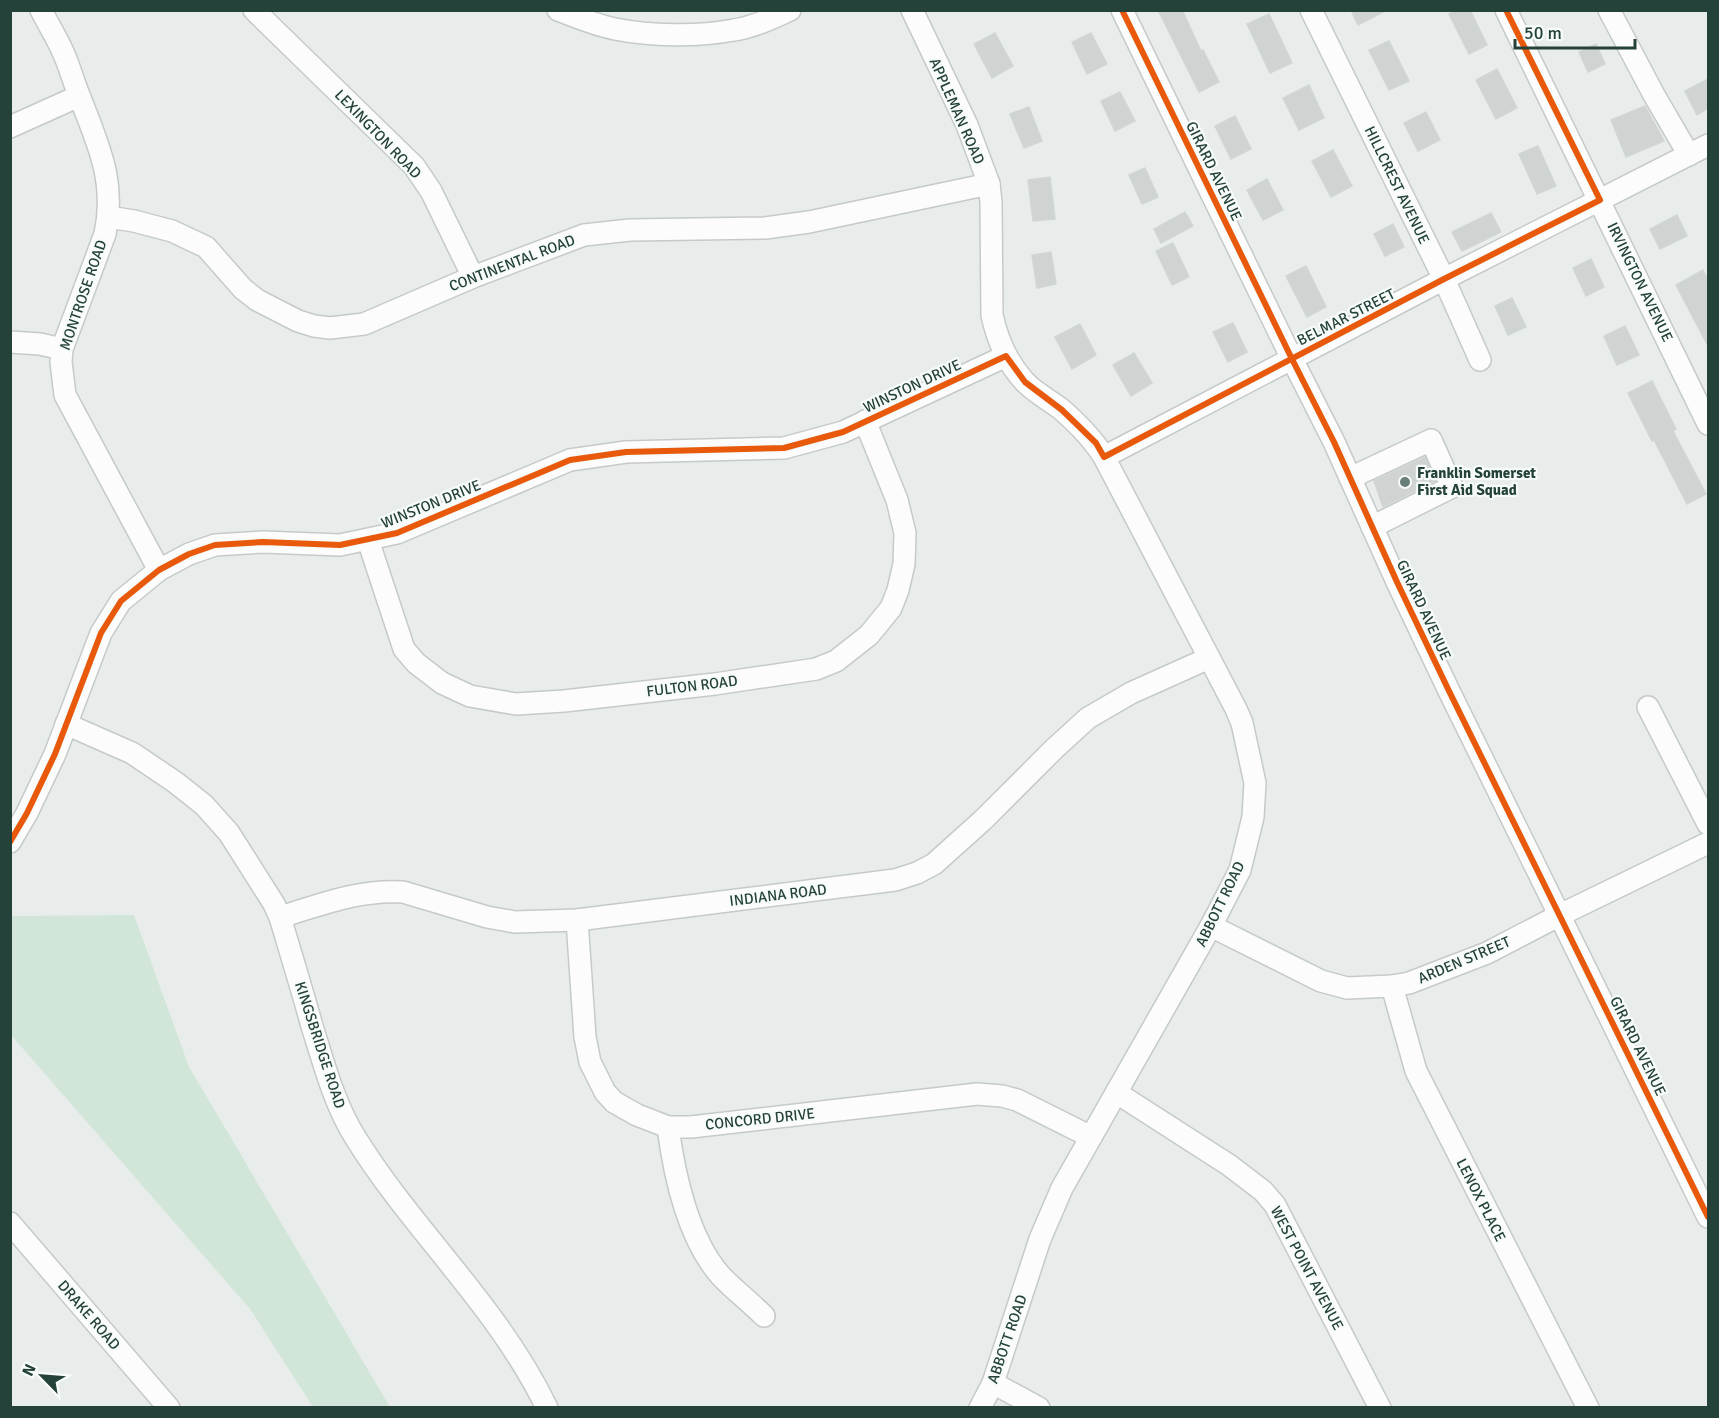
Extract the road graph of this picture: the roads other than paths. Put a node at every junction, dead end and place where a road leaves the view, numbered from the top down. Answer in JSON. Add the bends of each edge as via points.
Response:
{"nodes":[{"id":1,"x":41,"y":10,"type":"edge"},
{"id":2,"x":254,"y":10,"type":"edge"},
{"id":3,"x":558,"y":10,"type":"edge"},
{"id":4,"x":790,"y":10,"type":"edge"},
{"id":5,"x":912,"y":10,"type":"edge"},
{"id":6,"x":1122,"y":10,"type":"edge"},
{"id":7,"x":1311,"y":10,"type":"edge"},
{"id":8,"x":1506,"y":10,"type":"edge"},
{"id":9,"x":1609,"y":10,"type":"edge"},
{"id":10,"x":79,"y":96,"type":"junction"},
{"id":11,"x":10,"y":127,"type":"edge"},
{"id":12,"x":1708,"y":146,"type":"edge"},
{"id":13,"x":1689,"y":155,"type":"junction"},
{"id":14,"x":988,"y":184,"type":"junction"},
{"id":15,"x":1600,"y":200,"type":"junction"},
{"id":16,"x":108,"y":217,"type":"junction"},
{"id":17,"x":473,"y":278,"type":"junction"},
{"id":18,"x":1444,"y":279,"type":"junction"},
{"id":19,"x":10,"y":342,"type":"edge"},
{"id":20,"x":62,"y":349,"type":"junction"},
{"id":21,"x":1006,"y":356,"type":"junction"},
{"id":22,"x":1292,"y":358,"type":"junction"},
{"id":23,"x":1480,"y":360,"type":"dead end"},
{"id":24,"x":865,"y":421,"type":"junction"},
{"id":25,"x":1708,"y":424,"type":"edge"},
{"id":26,"x":1104,"y":457,"type":"junction"},
{"id":27,"x":1350,"y":478,"type":"junction"},
{"id":28,"x":1372,"y":527,"type":"junction"},
{"id":29,"x":368,"y":540,"type":"junction"},
{"id":30,"x":159,"y":570,"type":"junction"},
{"id":31,"x":1209,"y":658,"type":"junction"},
{"id":32,"x":1648,"y":707,"type":"dead end"},
{"id":33,"x":66,"y":724,"type":"junction"},
{"id":34,"x":1708,"y":824,"type":"edge"},
{"id":35,"x":10,"y":842,"type":"edge"},
{"id":36,"x":1708,"y":843,"type":"edge"},
{"id":37,"x":1560,"y":915,"type":"junction"},
{"id":38,"x":280,"y":917,"type":"junction"},
{"id":39,"x":577,"y":920,"type":"junction"},
{"id":40,"x":1211,"y":926,"type":"junction"},
{"id":41,"x":1392,"y":986,"type":"junction"},
{"id":42,"x":1117,"y":1093,"type":"junction"},
{"id":43,"x":668,"y":1127,"type":"junction"},
{"id":44,"x":1091,"y":1137,"type":"junction"},
{"id":45,"x":1708,"y":1217,"type":"edge"},
{"id":46,"x":10,"y":1223,"type":"edge"},
{"id":47,"x":764,"y":1316,"type":"dead end"},
{"id":48,"x":993,"y":1383,"type":"junction"},
{"id":49,"x":169,"y":1407,"type":"edge"},
{"id":50,"x":547,"y":1407,"type":"edge"},
{"id":51,"x":980,"y":1407,"type":"edge"},
{"id":52,"x":1039,"y":1407,"type":"edge"},
{"id":53,"x":1380,"y":1407,"type":"edge"},
{"id":54,"x":1588,"y":1407,"type":"edge"}],
"edges":[{"from":1,"to":10,"type":"street","name":"MONTROSE ROAD","via":[[63,51]]},
{"from":2,"to":17,"type":"street","name":"LEXINGTON ROAD","via":[[414,166],[431,191]]},
{"from":3,"to":4,"type":"street","via":[[616,29],[679,35],[734,30]]},
{"from":5,"to":14,"type":"street","name":"APPLEMAN ROAD","via":[[967,125]]},
{"from":6,"to":22,"type":"street","name":"GIRARD AVENUE"},
{"from":7,"to":18,"type":"street","name":"HILLCREST AVENUE"},
{"from":8,"to":15,"type":"street","name":"IRVINGTON AVENUE"},
{"from":9,"to":13,"type":"street"},
{"from":10,"to":11,"type":"street"},
{"from":10,"to":16,"type":"street","name":"MONTROSE ROAD","via":[[100,148],[109,198]]},
{"from":12,"to":13,"type":"street","name":"BELMAR STREET"},
{"from":13,"to":15,"type":"street","name":"BELMAR STREET"},
{"from":14,"to":17,"type":"street","name":"CONTINENTAL ROAD","via":[[776,227],[630,230],[584,236]]},
{"from":14,"to":21,"type":"street","name":"APPLEMAN ROAD","via":[[992,315]]},
{"from":15,"to":18,"type":"street","name":"BELMAR STREET"},
{"from":15,"to":25,"type":"street","name":"IRVINGTON AVENUE"},
{"from":16,"to":17,"type":"street","name":"CONTINENTAL ROAD","via":[[172,231],[206,247],[257,300],[314,326],[364,324]]},
{"from":16,"to":20,"type":"street","name":"MONTROSE ROAD"},
{"from":18,"to":22,"type":"street","name":"BELMAR STREET"},
{"from":18,"to":23,"type":"street","name":"HILLCREST AVENUE"},
{"from":19,"to":20,"type":"street"},
{"from":20,"to":30,"type":"street","name":"MONTROSE ROAD","via":[[65,395]]},
{"from":21,"to":24,"type":"street","name":"WINSTON DRIVE"},
{"from":21,"to":26,"type":"street","name":"ABBOTT ROAD","via":[[1025,382],[1062,410],[1096,443]]},
{"from":22,"to":26,"type":"street","name":"BELMAR STREET"},
{"from":22,"to":27,"type":"street","name":"GIRARD AVENUE"},
{"from":24,"to":29,"type":"street","name":"WINSTON DRIVE","via":[[843,432],[784,448],[626,452],[570,460],[397,533]]},
{"from":24,"to":29,"type":"street","name":"FULTON ROAD","via":[[897,500],[905,533],[904,564],[891,608],[869,635],[836,661],[816,669],[564,701],[516,704],[470,696],[442,683],[404,649]]},
{"from":26,"to":31,"type":"street","name":"ABBOTT ROAD"},
{"from":27,"to":28,"type":"street","name":"GIRARD AVENUE"},
{"from":27,"to":28,"type":"street","via":[[1431,440],[1452,487]]},
{"from":28,"to":37,"type":"street","name":"GIRARD AVENUE"},
{"from":29,"to":30,"type":"street","name":"WINSTON DRIVE","via":[[340,545],[215,545]]},
{"from":30,"to":33,"type":"street","name":"WINSTON DRIVE","via":[[121,601],[101,633]]},
{"from":31,"to":39,"type":"street","name":"INDIANA ROAD","via":[[1131,693],[1088,718],[975,827],[934,864],[917,873],[895,880]]},
{"from":31,"to":40,"type":"street","name":"ABBOTT ROAD","via":[[1242,723],[1255,783],[1253,817],[1240,870]]},
{"from":32,"to":34,"type":"street"},
{"from":33,"to":35,"type":"street","name":"WINSTON DRIVE"},
{"from":33,"to":38,"type":"street","name":"KINGSBRIDGE ROAD","via":[[132,753],[204,805],[229,833]]},
{"from":36,"to":37,"type":"street","name":"ARDEN STREET"},
{"from":37,"to":41,"type":"street","name":"ARDEN STREET","via":[[1487,953]]},
{"from":37,"to":45,"type":"street","name":"GIRARD AVENUE"},
{"from":38,"to":39,"type":"street","name":"INDIANA ROAD","via":[[361,894],[388,891],[515,922]]},
{"from":38,"to":50,"type":"street","name":"KINGSBRIDGE ROAD","via":[[326,1071],[354,1135],[375,1168],[503,1331]]},
{"from":39,"to":43,"type":"street","name":"CONCORD DRIVE","via":[[590,1062],[604,1092],[614,1101]]},
{"from":40,"to":41,"type":"street","name":"ARDEN STREET","via":[[1321,981],[1347,988]]},
{"from":40,"to":42,"type":"street","name":"ABBOTT ROAD"},
{"from":41,"to":54,"type":"street","name":"LENOX PLACE","via":[[1416,1071]]},
{"from":42,"to":44,"type":"street","name":"ABBOTT ROAD"},
{"from":42,"to":53,"type":"street","name":"WEST POINT AVENUE","via":[[1229,1165],[1275,1204]]},
{"from":43,"to":44,"type":"street","name":"CONCORD DRIVE","via":[[977,1094],[1017,1100]]},
{"from":43,"to":47,"type":"street","via":[[682,1200],[702,1248],[720,1274]]},
{"from":44,"to":48,"type":"street","name":"ABBOTT ROAD","via":[[1062,1188],[1040,1239]]},
{"from":46,"to":49,"type":"street","name":"DRAKE ROAD"},
{"from":48,"to":51,"type":"street","name":"ABBOTT ROAD"},
{"from":48,"to":52,"type":"street"}]}
